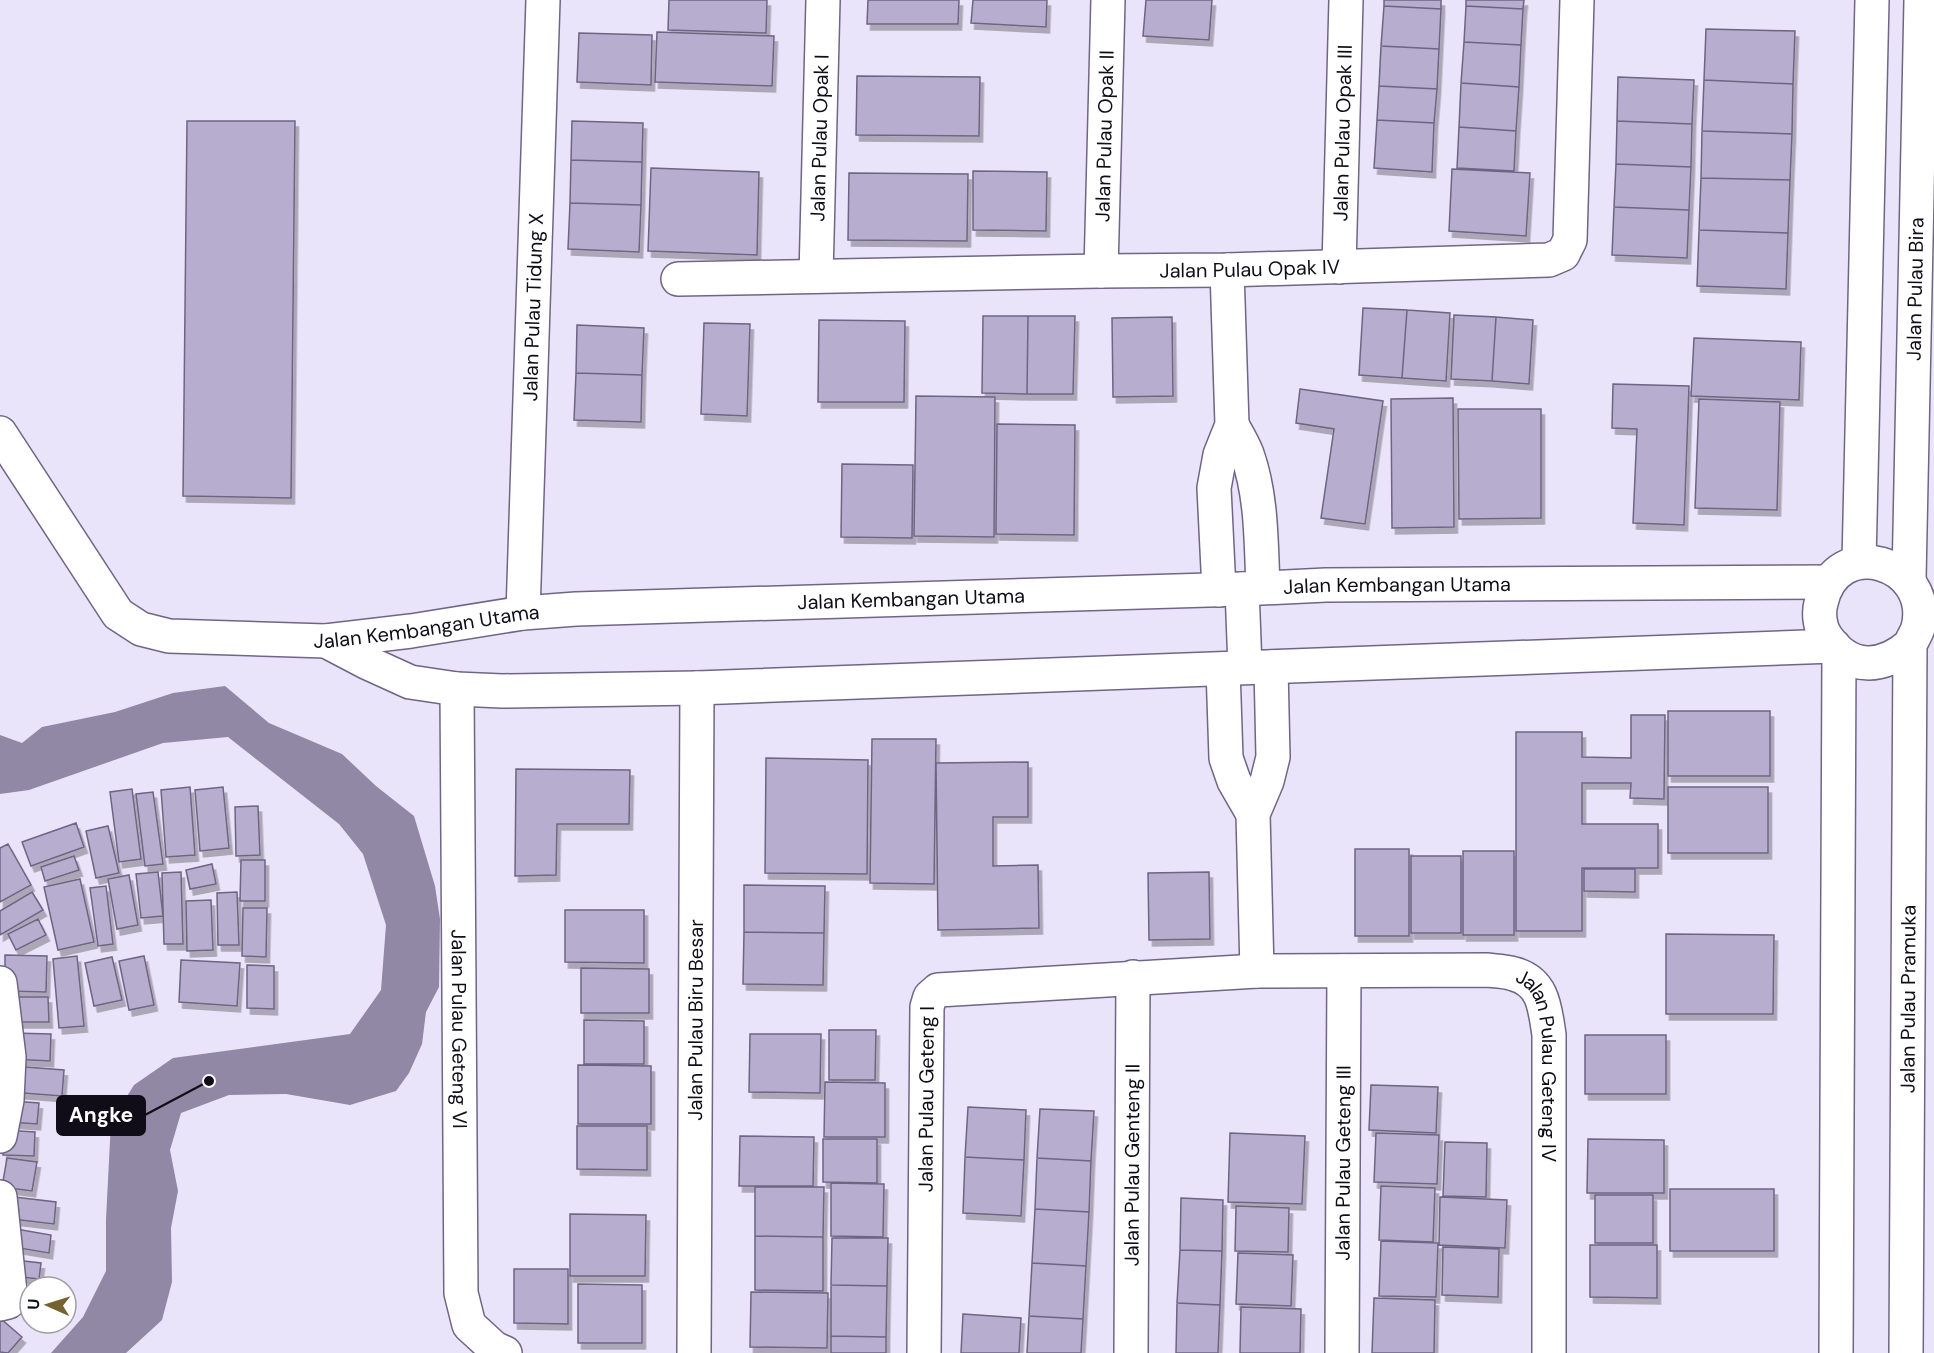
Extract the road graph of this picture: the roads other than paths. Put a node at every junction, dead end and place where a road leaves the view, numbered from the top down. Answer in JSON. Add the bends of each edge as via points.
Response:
{"nodes":[{"id":1,"x":543,"y":0,"type":"edge"},
{"id":2,"x":823,"y":0,"type":"edge"},
{"id":3,"x":1108,"y":0,"type":"edge"},
{"id":4,"x":1346,"y":0,"type":"edge"},
{"id":5,"x":1577,"y":0,"type":"edge"},
{"id":6,"x":1872,"y":0,"type":"edge"},
{"id":7,"x":1921,"y":0,"type":"edge"},
{"id":8,"x":1925,"y":214,"type":"edge"},
{"id":9,"x":1339,"y":267,"type":"junction"},
{"id":10,"x":1227,"y":270,"type":"junction"},
{"id":11,"x":1101,"y":271,"type":"junction"},
{"id":12,"x":816,"y":276,"type":"junction"},
{"id":13,"x":678,"y":279,"type":"dead end"},
{"id":14,"x":1233,"y":424,"type":"junction"},
{"id":15,"x":0,"y":433,"type":"edge"},
{"id":16,"x":1859,"y":562,"type":"junction"},
{"id":17,"x":1829,"y":582,"type":"junction"},
{"id":18,"x":1919,"y":585,"type":"edge"},
{"id":19,"x":1241,"y":589,"type":"junction"},
{"id":20,"x":523,"y":613,"type":"junction"},
{"id":21,"x":411,"y":631,"type":"junction"},
{"id":22,"x":1919,"y":639,"type":"edge"},
{"id":23,"x":326,"y":641,"type":"junction"},
{"id":24,"x":1837,"y":650,"type":"junction"},
{"id":25,"x":1246,"y":668,"type":"junction"},
{"id":26,"x":410,"y":682,"type":"junction"},
{"id":27,"x":697,"y":688,"type":"junction"},
{"id":28,"x":457,"y":689,"type":"junction"},
{"id":29,"x":1253,"y":814,"type":"junction"},
{"id":30,"x":1257,"y":971,"type":"junction"},
{"id":31,"x":1344,"y":971,"type":"junction"},
{"id":32,"x":1133,"y":977,"type":"junction"},
{"id":33,"x":0,"y":983,"type":"edge"},
{"id":34,"x":0,"y":1136,"type":"edge"},
{"id":35,"x":0,"y":1197,"type":"edge"},
{"id":36,"x":0,"y":1304,"type":"edge"},
{"id":37,"x":505,"y":1353,"type":"edge"},
{"id":38,"x":694,"y":1353,"type":"edge"},
{"id":39,"x":924,"y":1353,"type":"edge"},
{"id":40,"x":1131,"y":1353,"type":"edge"},
{"id":41,"x":1342,"y":1353,"type":"edge"},
{"id":42,"x":1550,"y":1353,"type":"edge"},
{"id":43,"x":1836,"y":1353,"type":"edge"},
{"id":44,"x":1906,"y":1353,"type":"edge"}],
"edges":[{"from":1,"to":20,"type":"street","name":"Jalan Pulau Tidung X"},
{"from":2,"to":12,"type":"street","name":"Jalan Pulau Opak I"},
{"from":3,"to":11,"type":"street","name":"Jalan Pulau Opak II"},
{"from":4,"to":9,"type":"street","name":"Jalan Pulau Opak III"},
{"from":5,"to":9,"type":"street","name":"Jalan Pulau Opak IV","via":[[1570,240],[1563,254],[1549,260]]},
{"from":6,"to":16,"type":"street"},
{"from":7,"to":8,"type":"street","name":"Jalan Pulau Bira"},
{"from":8,"to":18,"type":"street","name":"Jalan Pulau Bira"},
{"from":9,"to":10,"type":"street","name":"Jalan Pulau Opak IV"},
{"from":10,"to":11,"type":"street","name":"Jalan Pulau Opak IV"},
{"from":10,"to":14,"type":"street"},
{"from":11,"to":12,"type":"street","name":"Jalan Pulau Opak IV"},
{"from":12,"to":13,"type":"street","name":"Jalan Pulau Opak IV"},
{"from":14,"to":19,"type":"street","via":[[1255,484]]},
{"from":14,"to":19,"type":"street","via":[[1220,455],[1214,488]]},
{"from":15,"to":23,"type":"street","via":[[118,614],[141,628],[170,636]]},
{"from":16,"to":17,"type":"street","via":[[1847,566]]},
{"from":16,"to":18,"type":"street","via":[[1887,564]]},
{"from":17,"to":19,"type":"street","name":"Jalan Kembangan Utama"},
{"from":17,"to":24,"type":"street","via":[[1819,609],[1826,637]]},
{"from":18,"to":22,"type":"street"},
{"from":19,"to":20,"type":"street","name":"Jalan Kembangan Utama"},
{"from":19,"to":25,"type":"street"},
{"from":20,"to":21,"type":"street","name":"Jalan Kembangan Utama"},
{"from":21,"to":23,"type":"street","name":"Jalan Kembangan Utama"},
{"from":21,"to":26,"type":"street","via":[[401,656]]},
{"from":22,"to":24,"type":"street","via":[[1884,662],[1853,660]]},
{"from":22,"to":44,"type":"street","name":"Jalan Pulau Pramuka"},
{"from":23,"to":26,"type":"street","name":"Jalan Kembangan Utama"},
{"from":24,"to":25,"type":"street","name":"Jalan Kembangan Utama"},
{"from":24,"to":43,"type":"street"},
{"from":25,"to":27,"type":"street","name":"Jalan Kembangan Utama"},
{"from":25,"to":29,"type":"street","via":[[1273,757]]},
{"from":25,"to":29,"type":"street","via":[[1227,758],[1234,781]]},
{"from":26,"to":28,"type":"street","name":"Jalan Kembangan Utama"},
{"from":27,"to":28,"type":"street","name":"Jalan Kembangan Utama"},
{"from":27,"to":38,"type":"street","name":"Jalan Pulau Biru Besar"},
{"from":28,"to":37,"type":"street","name":"Jalan Pulau Geteng VI","via":[[461,1293],[470,1325]]},
{"from":29,"to":30,"type":"street"},
{"from":30,"to":31,"type":"street","name":"Jalan Pulau Geteng IV"},
{"from":30,"to":32,"type":"street","name":"Jalan Pulau Geteng I"},
{"from":31,"to":41,"type":"street","name":"Jalan Pulau Geteng III"},
{"from":31,"to":42,"type":"street","name":"Jalan Pulau Geteng IV","via":[[1486,970],[1515,974],[1536,986],[1545,1008],[1549,1035]]},
{"from":32,"to":39,"type":"street","name":"Jalan Pulau Geteng I","via":[[938,990],[930,997]]},
{"from":32,"to":40,"type":"street","name":"Jalan Pulau Genteng II"},
{"from":33,"to":34,"type":"street","via":[[9,1057]]},
{"from":35,"to":36,"type":"street","via":[[10,1292],[8,1302]]}]}
